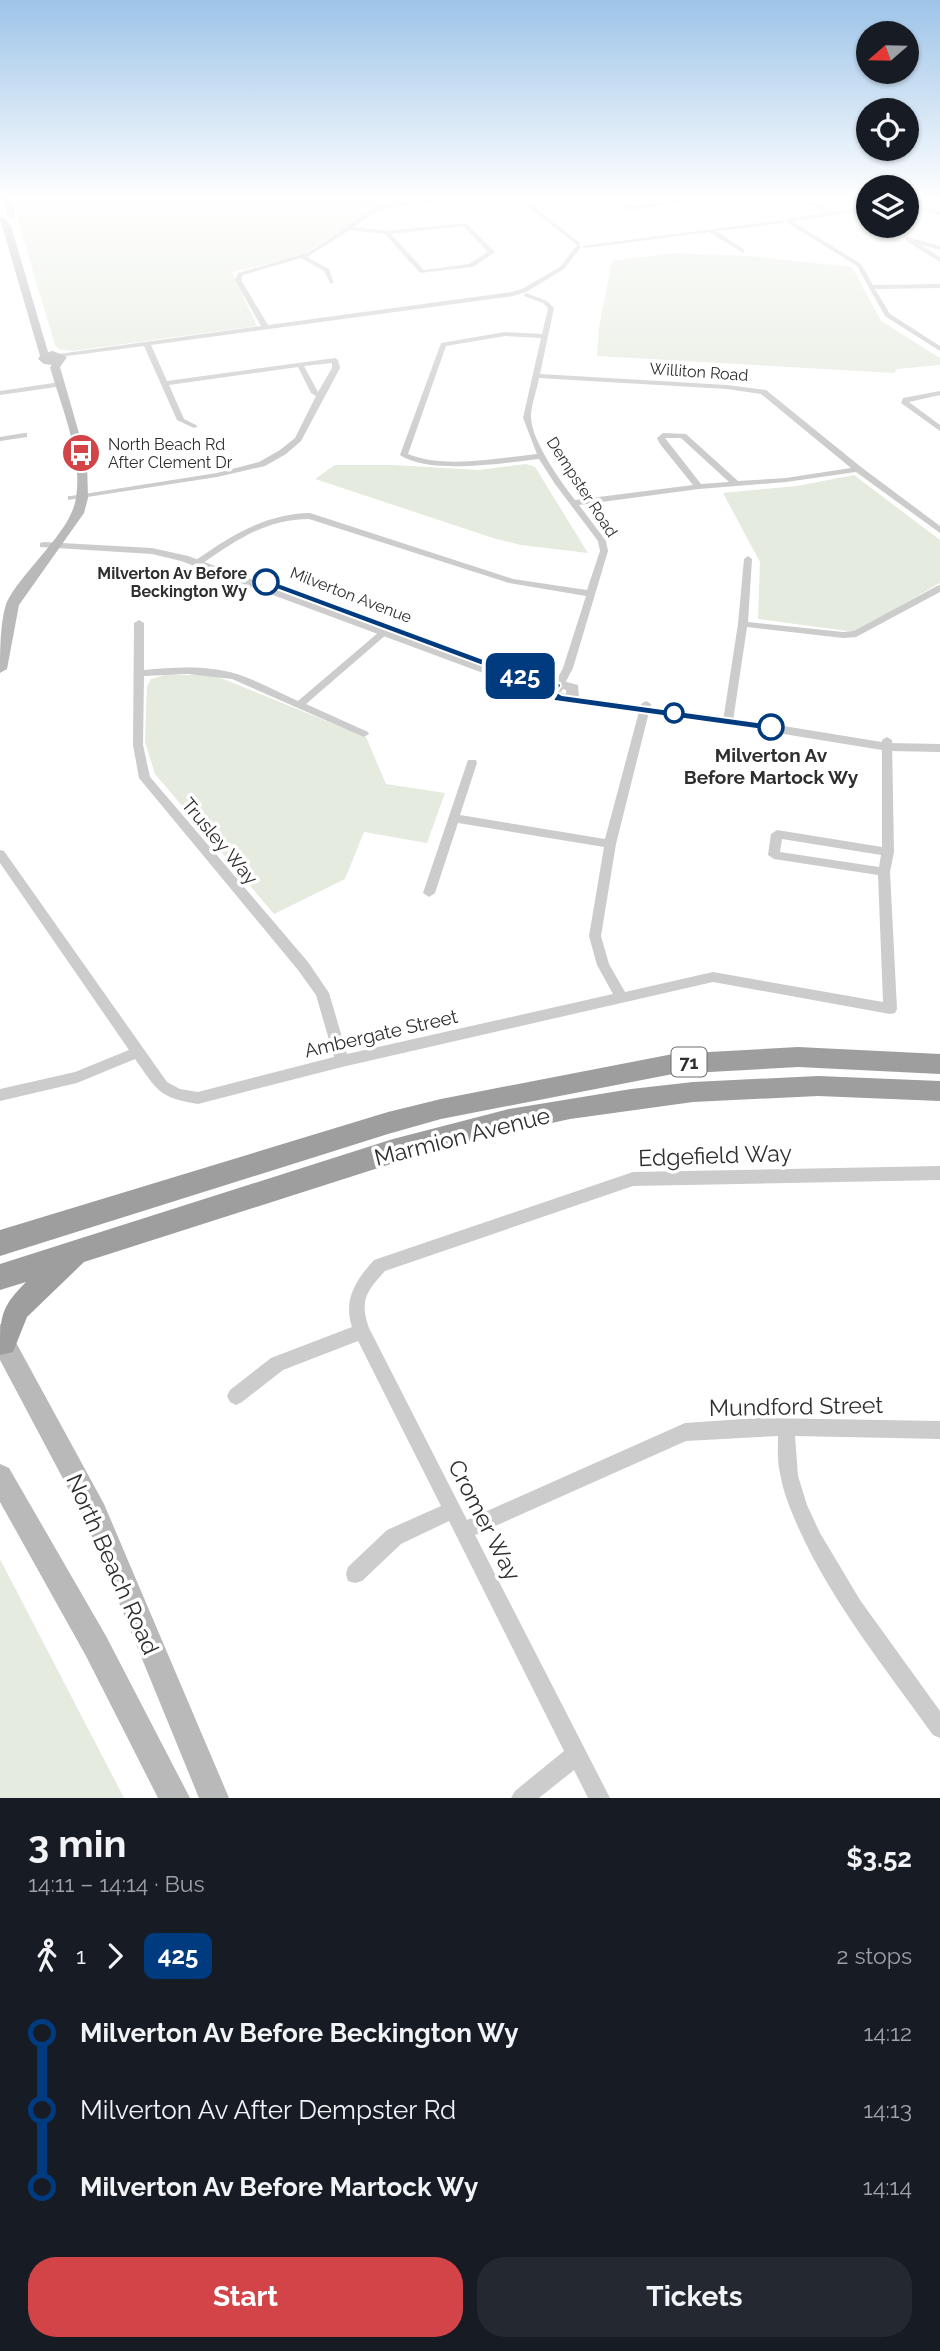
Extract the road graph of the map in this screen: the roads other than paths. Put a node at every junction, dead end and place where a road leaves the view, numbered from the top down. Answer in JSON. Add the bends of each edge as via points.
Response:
{"nodes":[{"id":1,"x":22,"y":282,"type":"edge"},
{"id":2,"x":240,"y":282,"type":"edge"},
{"id":3,"x":541,"y":282,"type":"edge"},
{"id":4,"x":869,"y":282,"type":"edge"},
{"id":5,"x":940,"y":286,"type":"edge"},
{"id":6,"x":872,"y":287,"type":"junction"},
{"id":7,"x":525,"y":293,"type":"junction"},
{"id":8,"x":266,"y":328,"type":"junction"},
{"id":9,"x":544,"y":336,"type":"junction"},
{"id":10,"x":147,"y":345,"type":"junction"},
{"id":11,"x":940,"y":349,"type":"edge"},
{"id":12,"x":54,"y":358,"type":"junction"},
{"id":13,"x":300,"y":365,"type":"junction"},
{"id":14,"x":535,"y":376,"type":"junction"},
{"id":15,"x":164,"y":384,"type":"junction"},
{"id":16,"x":54,"y":385,"type":"junction"},
{"id":17,"x":0,"y":393,"type":"edge"},
{"id":18,"x":940,"y":393,"type":"edge"},
{"id":19,"x":320,"y":394,"type":"junction"},
{"id":20,"x":194,"y":426,"type":"dead end"},
{"id":21,"x":940,"y":429,"type":"edge"},
{"id":22,"x":24,"y":435,"type":"dead end"},
{"id":23,"x":0,"y":439,"type":"edge"},
{"id":24,"x":541,"y":456,"type":"junction"},
{"id":25,"x":858,"y":469,"type":"junction"},
{"id":26,"x":736,"y":484,"type":"junction"},
{"id":27,"x":699,"y":487,"type":"junction"},
{"id":28,"x":71,"y":498,"type":"junction"},
{"id":29,"x":84,"y":498,"type":"junction"},
{"id":30,"x":575,"y":503,"type":"junction"},
{"id":31,"x":940,"y":530,"type":"edge"},
{"id":32,"x":52,"y":542,"type":"junction"},
{"id":33,"x":748,"y":559,"type":"dead end"},
{"id":34,"x":201,"y":561,"type":"junction"},
{"id":35,"x":940,"y":588,"type":"edge"},
{"id":36,"x":592,"y":594,"type":"junction"},
{"id":37,"x":0,"y":614,"type":"edge"},
{"id":38,"x":139,"y":623,"type":"dead end"},
{"id":39,"x":743,"y":624,"type":"junction"},
{"id":40,"x":386,"y":631,"type":"junction"},
{"id":41,"x":568,"y":668,"type":"joint"},
{"id":42,"x":0,"y":669,"type":"edge"},
{"id":43,"x":140,"y":673,"type":"junction"},
{"id":44,"x":563,"y":690,"type":"junction"},
{"id":45,"x":299,"y":705,"type":"junction"},
{"id":46,"x":645,"y":706,"type":"junction"},
{"id":47,"x":729,"y":718,"type":"junction"},
{"id":48,"x":364,"y":734,"type":"dead end"},
{"id":49,"x":940,"y":739,"type":"edge"},
{"id":50,"x":888,"y":744,"type":"junction"},
{"id":51,"x":940,"y":748,"type":"edge"},
{"id":52,"x":472,"y":763,"type":"dead end"},
{"id":53,"x":454,"y":818,"type":"junction"},
{"id":54,"x":610,"y":844,"type":"junction"},
{"id":55,"x":888,"y":852,"type":"junction"},
{"id":56,"x":0,"y":854,"type":"edge"},
{"id":57,"x":884,"y":872,"type":"junction"},
{"id":58,"x":429,"y":893,"type":"dead end"},
{"id":59,"x":621,"y":996,"type":"junction"},
{"id":60,"x":138,"y":1052,"type":"junction"},
{"id":61,"x":342,"y":1061,"type":"junction"},
{"id":62,"x":940,"y":1065,"type":"edge"},
{"id":63,"x":940,"y":1091,"type":"edge"},
{"id":64,"x":0,"y":1095,"type":"edge"},
{"id":65,"x":940,"y":1173,"type":"edge"},
{"id":66,"x":3,"y":1240,"type":"edge"},
{"id":67,"x":80,"y":1251,"type":"junction"},
{"id":68,"x":380,"y":1265,"type":"joint"},
{"id":69,"x":0,"y":1277,"type":"edge"},
{"id":70,"x":362,"y":1331,"type":"junction"},
{"id":71,"x":1,"y":1339,"type":"edge"},
{"id":72,"x":236,"y":1396,"type":"dead end"},
{"id":73,"x":786,"y":1427,"type":"junction"},
{"id":74,"x":940,"y":1430,"type":"edge"},
{"id":75,"x":0,"y":1477,"type":"edge"},
{"id":76,"x":452,"y":1510,"type":"junction"},
{"id":77,"x":463,"y":1531,"type":"junction"},
{"id":78,"x":355,"y":1574,"type":"dead end"},
{"id":79,"x":940,"y":1728,"type":"edge"},
{"id":80,"x":577,"y":1754,"type":"junction"},
{"id":81,"x":175,"y":1798,"type":"edge"},
{"id":82,"x":214,"y":1798,"type":"edge"},
{"id":83,"x":522,"y":1798,"type":"edge"},
{"id":84,"x":599,"y":1798,"type":"edge"}],
"edges":[{"from":1,"to":12,"type":"main road","via":[[37,337]]},
{"from":2,"to":8,"type":"street"},
{"from":3,"to":7,"type":"street"},
{"from":4,"to":6,"type":"street"},
{"from":5,"to":6,"type":"street"},
{"from":6,"to":11,"type":"street","via":[[887,315]]},
{"from":7,"to":8,"type":"street"},
{"from":7,"to":9,"type":"street","name":"Dempster Road","via":[[551,308]]},
{"from":8,"to":10,"type":"street"},
{"from":9,"to":14,"type":"street","name":"Dempster Road"},
{"from":9,"to":24,"type":"street","via":[[505,334],[443,344],[404,455],[479,463]]},
{"from":10,"to":12,"type":"street"},
{"from":10,"to":15,"type":"street"},
{"from":12,"to":16,"type":"main road","via":[[47,374]]},
{"from":13,"to":15,"type":"street"},
{"from":13,"to":19,"type":"street","via":[[315,393]]},
{"from":13,"to":19,"type":"street","via":[[335,360],[336,368]]},
{"from":14,"to":24,"type":"street","name":"Dempster Road","via":[[527,418]]},
{"from":14,"to":25,"type":"street","name":"Williton Road","via":[[763,392]]},
{"from":15,"to":20,"type":"street","via":[[181,420]]},
{"from":16,"to":17,"type":"street"},
{"from":16,"to":28,"type":"main road","via":[[73,476]]},
{"from":16,"to":29,"type":"main road","via":[[83,470]]},
{"from":18,"to":21,"type":"street","via":[[905,403]]},
{"from":19,"to":29,"type":"street","via":[[298,439],[262,464]]},
{"from":22,"to":23,"type":"street"},
{"from":24,"to":30,"type":"street","name":"Dempster Road"},
{"from":25,"to":26,"type":"street"},
{"from":25,"to":31,"type":"street","name":"Williton Road"},
{"from":26,"to":27,"type":"street"},
{"from":26,"to":27,"type":"street","via":[[683,436],[663,435],[664,444]]},
{"from":27,"to":30,"type":"street"},
{"from":28,"to":29,"type":"street"},
{"from":28,"to":32,"type":"main road"},
{"from":29,"to":32,"type":"main road","via":[[78,513]]},
{"from":30,"to":36,"type":"street","name":"Dempster Road","via":[[604,551]]},
{"from":32,"to":34,"type":"street","name":"Milverton Avenue","via":[[152,551]]},
{"from":32,"to":37,"type":"main road","via":[[12,587]]},
{"from":32,"to":42,"type":"main road","via":[[12,605]]},
{"from":33,"to":39,"type":"street"},
{"from":34,"to":36,"type":"street","via":[[256,524],[286,516],[310,516],[512,581]]},
{"from":34,"to":40,"type":"street","name":"Milverton Avenue"},
{"from":35,"to":39,"type":"street","via":[[856,634]]},
{"from":36,"to":41,"type":"street","name":"Dempster Road"},
{"from":38,"to":43,"type":"street","name":"Trusley Way"},
{"from":39,"to":47,"type":"street"},
{"from":40,"to":44,"type":"street","name":"Milverton Avenue"},
{"from":40,"to":45,"type":"street"},
{"from":41,"to":44,"type":"street","name":"Dempster Road"},
{"from":43,"to":45,"type":"street","via":[[214,671]]},
{"from":43,"to":61,"type":"street","name":"Trusley Way","via":[[138,745],[145,778],[322,993]]},
{"from":44,"to":46,"type":"street","name":"Milverton Avenue"},
{"from":45,"to":48,"type":"street"},
{"from":46,"to":47,"type":"street","name":"Milverton Avenue"},
{"from":46,"to":54,"type":"street"},
{"from":47,"to":50,"type":"street","name":"Milverton Avenue"},
{"from":49,"to":50,"type":"street","name":"Milverton Avenue"},
{"from":50,"to":51,"type":"street","name":"Milverton Avenue"},
{"from":50,"to":55,"type":"street"},
{"from":52,"to":53,"type":"street"},
{"from":53,"to":54,"type":"street"},
{"from":53,"to":58,"type":"street"},
{"from":54,"to":59,"type":"street","via":[[596,936],[603,965]]},
{"from":55,"to":57,"type":"street"},
{"from":55,"to":57,"type":"street","via":[[777,834],[774,855]]},
{"from":56,"to":60,"type":"street","name":"Ambergate Street"},
{"from":57,"to":59,"type":"street","name":"Ambergate Street","via":[[890,1009],[713,977]]},
{"from":59,"to":61,"type":"street","name":"Ambergate Street"},
{"from":60,"to":61,"type":"street","name":"Ambergate Street","via":[[162,1086],[177,1096],[198,1098]]},
{"from":60,"to":64,"type":"street","via":[[77,1077]]},
{"from":62,"to":66,"type":"highway","name":"Marmion Avenue","number":"71","via":[[798,1057],[685,1063],[614,1073],[441,1108]]},
{"from":63,"to":67,"type":"highway","name":"Marmion Avenue","number":"71","via":[[773,1089],[685,1094],[566,1110],[450,1134]]},
{"from":65,"to":68,"type":"street","name":"Edgefield Way","via":[[633,1179]]},
{"from":67,"to":69,"type":"highway","name":"Marmion Avenue","number":"71"},
{"from":67,"to":71,"type":"highway","via":[[17,1308]]},
{"from":68,"to":70,"type":"street","name":"Cromer Way","via":[[358,1289],[354,1312]]},
{"from":70,"to":72,"type":"street","via":[[277,1364]]},
{"from":70,"to":76,"type":"street","name":"Cromer Way"},
{"from":71,"to":82,"type":"main road","name":"North Beach Road","via":[[94,1513]]},
{"from":73,"to":74,"type":"street","name":"Mundford Street"},
{"from":73,"to":77,"type":"street","name":"Mundford Street","via":[[685,1432]]},
{"from":73,"to":79,"type":"street","via":[[789,1475],[819,1549]]},
{"from":75,"to":81,"type":"main road"},
{"from":76,"to":77,"type":"street","name":"Cromer Way"},
{"from":76,"to":78,"type":"street","via":[[394,1537]]},
{"from":77,"to":80,"type":"street","name":"Cromer Way"},
{"from":80,"to":83,"type":"street"},
{"from":80,"to":84,"type":"street","name":"Cromer Way"}]}
